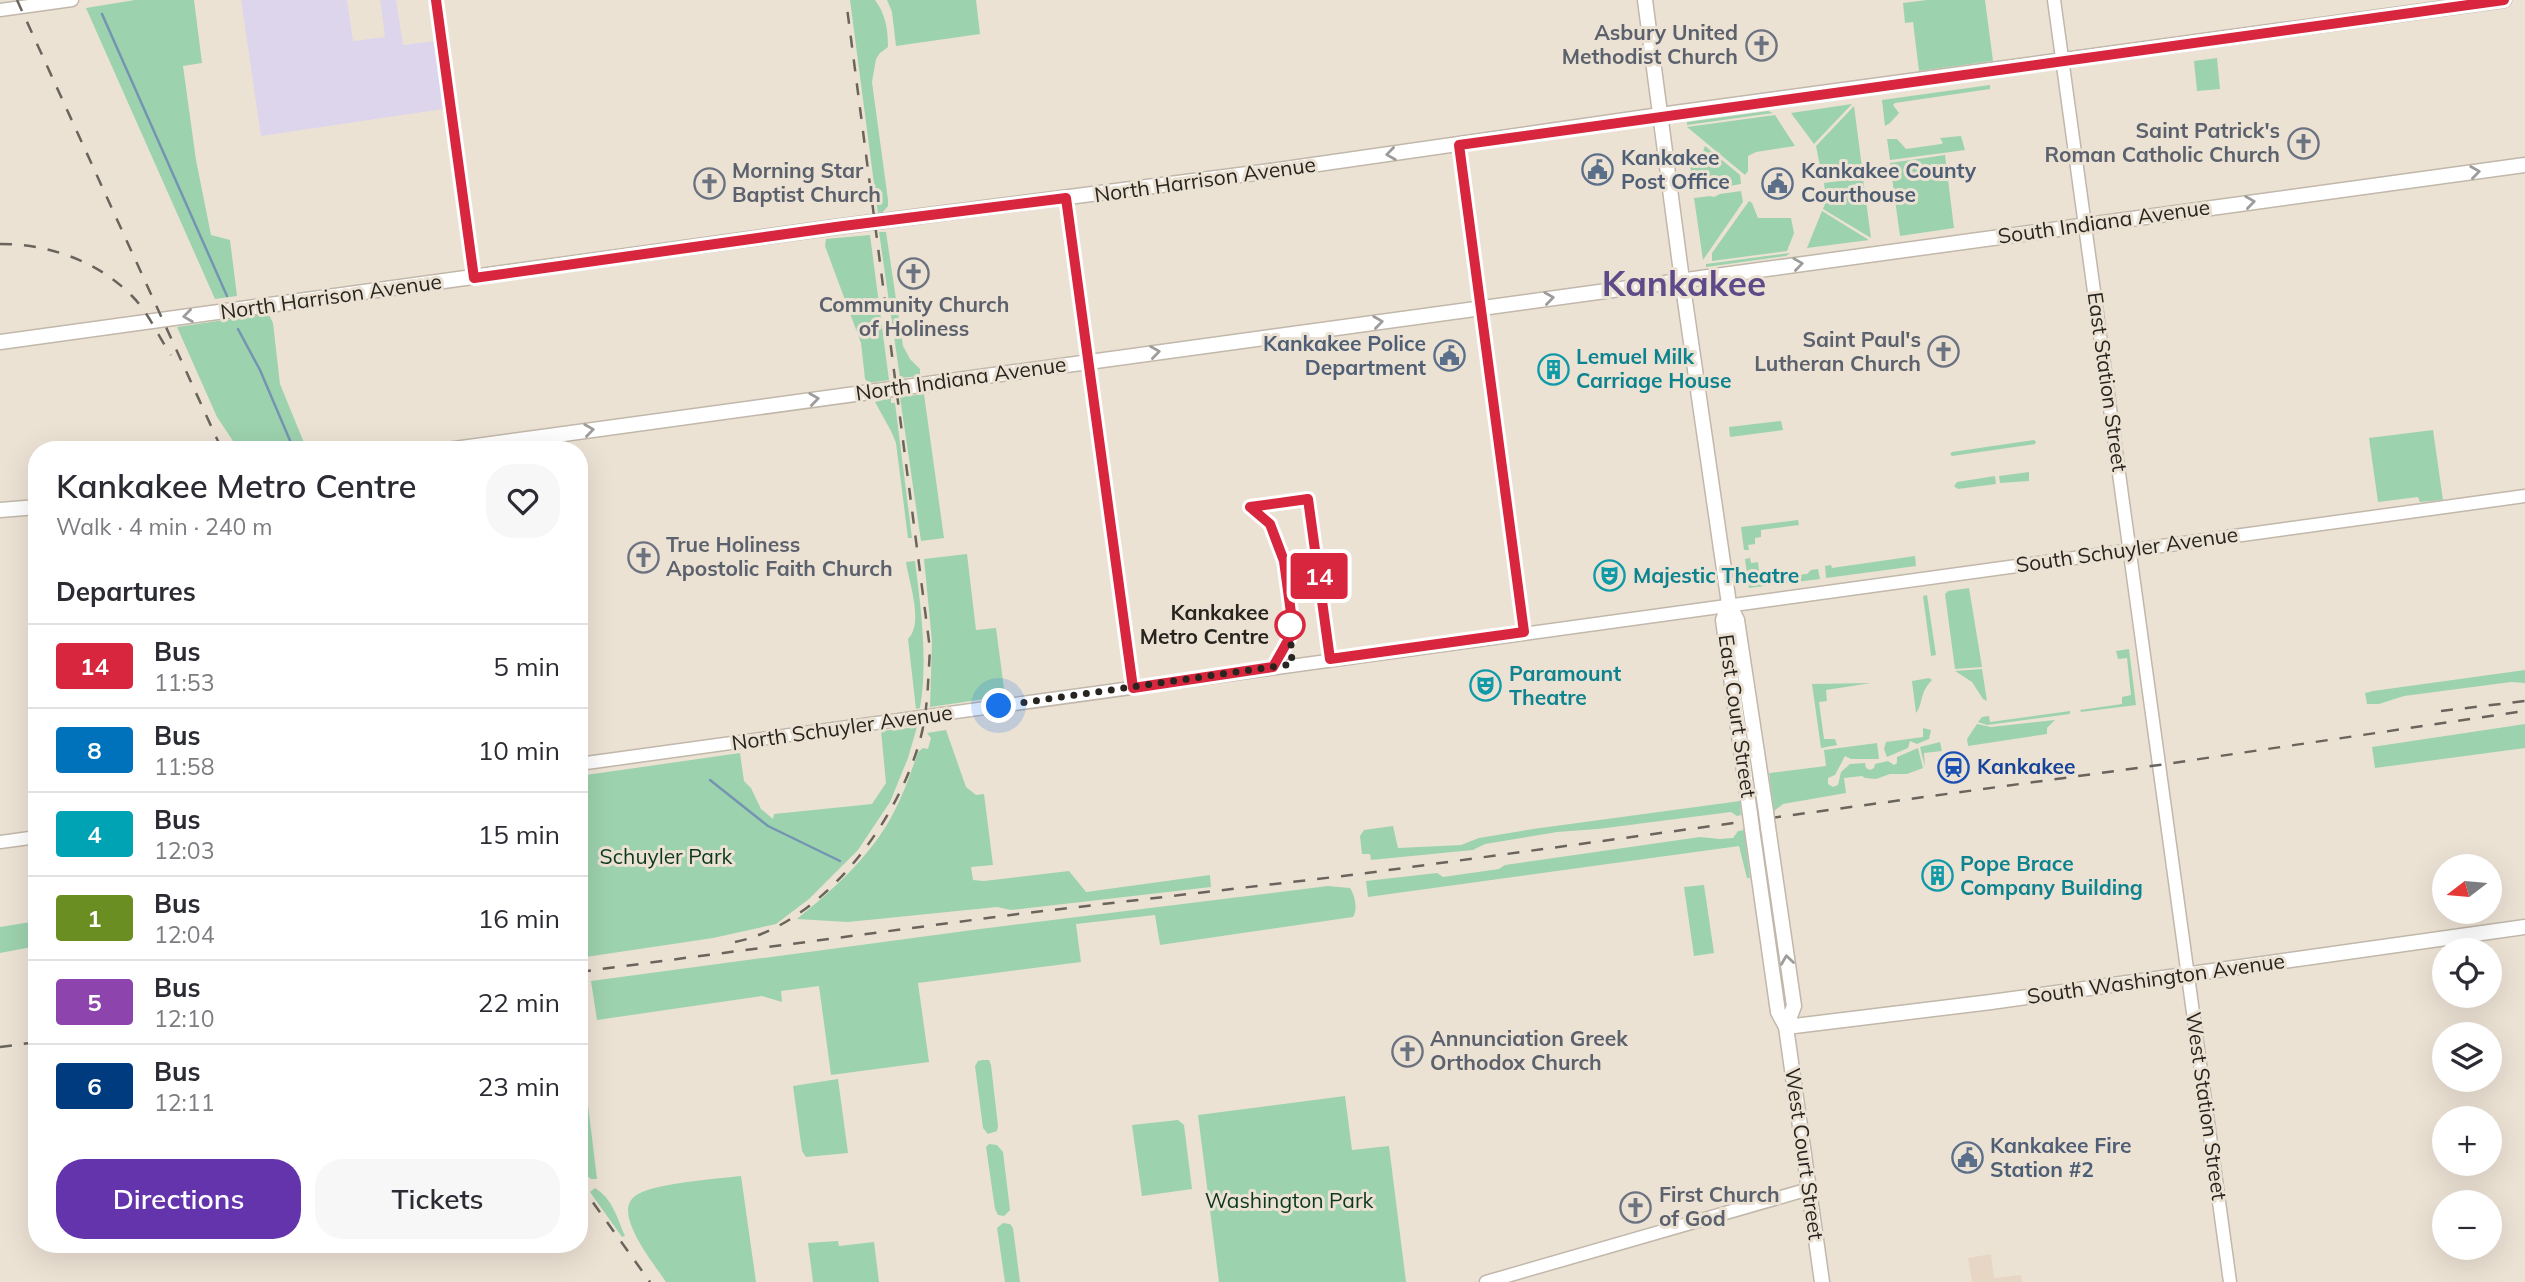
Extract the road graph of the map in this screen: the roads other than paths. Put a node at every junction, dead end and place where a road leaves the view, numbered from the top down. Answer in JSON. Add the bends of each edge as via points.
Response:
{"nodes":[{"id":1,"x":72,"y":0,"type":"edge"},
{"id":2,"x":1645,"y":0,"type":"edge"},
{"id":3,"x":2054,"y":0,"type":"edge"},
{"id":4,"x":2504,"y":0,"type":"edge"},
{"id":5,"x":0,"y":10,"type":"edge"},
{"id":6,"x":2063,"y":60,"type":"junction"},
{"id":7,"x":1661,"y":115,"type":"junction"},
{"id":8,"x":2525,"y":165,"type":"edge"},
{"id":9,"x":2085,"y":225,"type":"junction"},
{"id":10,"x":1682,"y":280,"type":"junction"},
{"id":11,"x":0,"y":342,"type":"edge"},
{"id":12,"x":512,"y":441,"type":"edge"},
{"id":13,"x":2525,"y":496,"type":"edge"},
{"id":14,"x":28,"y":508,"type":"edge"},
{"id":15,"x":0,"y":510,"type":"edge"},
{"id":16,"x":2130,"y":550,"type":"junction"},
{"id":17,"x":1729,"y":604,"type":"junction"},
{"id":18,"x":588,"y":763,"type":"edge"},
{"id":19,"x":2159,"y":765,"type":"joint"},
{"id":20,"x":1751,"y":822,"type":"joint"},
{"id":21,"x":1768,"y":827,"type":"joint"},
{"id":22,"x":28,"y":838,"type":"edge"},
{"id":23,"x":0,"y":842,"type":"edge"},
{"id":24,"x":2525,"y":927,"type":"edge"},
{"id":25,"x":2188,"y":974,"type":"junction"},
{"id":26,"x":1786,"y":1027,"type":"junction"},
{"id":27,"x":1809,"y":1189,"type":"junction"},
{"id":28,"x":1486,"y":1282,"type":"edge"},
{"id":29,"x":1822,"y":1282,"type":"edge"},
{"id":30,"x":2230,"y":1282,"type":"edge"}],
"edges":[{"from":1,"to":5,"type":"street"},
{"from":2,"to":7,"type":"main road","name":"East Court Street"},
{"from":3,"to":6,"type":"street","name":"East Station Street"},
{"from":4,"to":6,"type":"main road","name":"North Harrison Avenue"},
{"from":6,"to":7,"type":"main road","name":"North Harrison Avenue"},
{"from":6,"to":9,"type":"street","name":"East Station Street"},
{"from":7,"to":10,"type":"main road","name":"East Court Street"},
{"from":7,"to":11,"type":"main road","name":"North Harrison Avenue","one_way":true,"via":[[1264,173]]},
{"from":9,"to":8,"type":"main road","name":"South Indiana Avenue","one_way":true},
{"from":10,"to":9,"type":"main road","name":"South Indiana Avenue","one_way":true},
{"from":9,"to":16,"type":"street","name":"East Station Street"},
{"from":12,"to":10,"type":"main road","name":"North Indiana Avenue","one_way":true},
{"from":10,"to":17,"type":"main road","name":"East Court Street"},
{"from":13,"to":16,"type":"street","name":"South Schuyler Avenue"},
{"from":14,"to":15,"type":"main road"},
{"from":16,"to":17,"type":"street","name":"South Schuyler Avenue"},
{"from":16,"to":19,"type":"street","name":"East Station Street"},
{"from":17,"to":18,"type":"street","name":"North Schuyler Avenue"},
{"from":17,"to":20,"type":"main road","name":"East Court Street","via":[[1723,620]]},
{"from":17,"to":21,"type":"main road","name":"East Court Street","bridge":true,"via":[[1737,620]]},
{"from":19,"to":25,"type":"street","name":"West Station Street"},
{"from":20,"to":26,"type":"main road","name":"West Court Street","via":[[1778,1012]]},
{"from":26,"to":21,"type":"main road","name":"West Court Street","one_way":true,"via":[[1794,1006]]},
{"from":22,"to":23,"type":"street"},
{"from":24,"to":25,"type":"main road","name":"South Washington Avenue"},
{"from":25,"to":26,"type":"main road","name":"South Washington Avenue"},
{"from":25,"to":30,"type":"street","name":"West Station Street"},
{"from":26,"to":27,"type":"main road","name":"West Court Street"},
{"from":27,"to":28,"type":"street"},
{"from":27,"to":29,"type":"main road","name":"West Court Street"}]}
